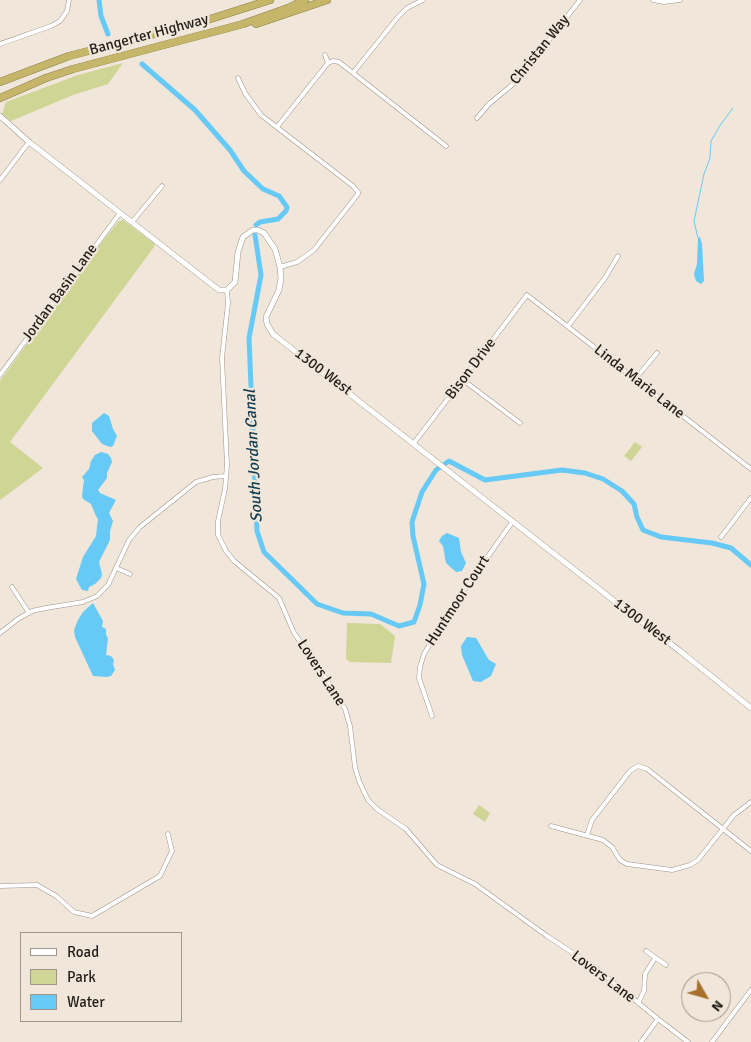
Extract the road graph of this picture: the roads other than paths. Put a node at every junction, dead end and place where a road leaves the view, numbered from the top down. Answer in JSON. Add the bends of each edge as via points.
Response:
{"nodes":[{"id":1,"x":69,"y":0,"type":"edge"},
{"id":2,"x":261,"y":0,"type":"edge"},
{"id":3,"x":270,"y":0,"type":"edge"},
{"id":4,"x":305,"y":0,"type":"edge"},
{"id":5,"x":327,"y":0,"type":"edge"},
{"id":6,"x":423,"y":0,"type":"edge"},
{"id":7,"x":580,"y":0,"type":"edge"},
{"id":8,"x":653,"y":0,"type":"edge"},
{"id":9,"x":680,"y":0,"type":"edge"},
{"id":10,"x":239,"y":11,"type":"junction"},
{"id":11,"x":0,"y":44,"type":"edge"},
{"id":12,"x":168,"y":45,"type":"junction"},
{"id":13,"x":325,"y":55,"type":"dead end"},
{"id":14,"x":328,"y":63,"type":"junction"},
{"id":15,"x":353,"y":73,"type":"junction"},
{"id":16,"x":238,"y":78,"type":"dead end"},
{"id":17,"x":0,"y":82,"type":"edge"},
{"id":18,"x":0,"y":98,"type":"edge"},
{"id":19,"x":0,"y":116,"type":"edge"},
{"id":20,"x":477,"y":118,"type":"dead end"},
{"id":21,"x":278,"y":127,"type":"junction"},
{"id":22,"x":29,"y":142,"type":"junction"},
{"id":23,"x":446,"y":146,"type":"dead end"},
{"id":24,"x":0,"y":180,"type":"edge"},
{"id":25,"x":162,"y":186,"type":"dead end"},
{"id":26,"x":120,"y":213,"type":"junction"},
{"id":27,"x":132,"y":222,"type":"junction"},
{"id":28,"x":618,"y":256,"type":"dead end"},
{"id":29,"x":280,"y":267,"type":"junction"},
{"id":30,"x":227,"y":290,"type":"junction"},
{"id":31,"x":527,"y":295,"type":"joint"},
{"id":32,"x":568,"y":326,"type":"junction"},
{"id":33,"x":656,"y":352,"type":"dead end"},
{"id":34,"x":0,"y":375,"type":"edge"},
{"id":35,"x":635,"y":379,"type":"junction"},
{"id":36,"x":463,"y":380,"type":"junction"},
{"id":37,"x":520,"y":423,"type":"dead end"},
{"id":38,"x":414,"y":443,"type":"junction"},
{"id":39,"x":751,"y":469,"type":"edge"},
{"id":40,"x":226,"y":476,"type":"junction"},
{"id":41,"x":751,"y":498,"type":"edge"},
{"id":42,"x":513,"y":521,"type":"junction"},
{"id":43,"x":722,"y":537,"type":"dead end"},
{"id":44,"x":116,"y":568,"type":"junction"},
{"id":45,"x":130,"y":574,"type":"dead end"},
{"id":46,"x":12,"y":587,"type":"dead end"},
{"id":47,"x":29,"y":613,"type":"junction"},
{"id":48,"x":0,"y":634,"type":"edge"},
{"id":49,"x":751,"y":708,"type":"edge"},
{"id":50,"x":432,"y":716,"type":"dead end"},
{"id":51,"x":751,"y":802,"type":"edge"},
{"id":52,"x":551,"y":826,"type":"dead end"},
{"id":53,"x":723,"y":829,"type":"junction"},
{"id":54,"x":168,"y":834,"type":"dead end"},
{"id":55,"x":587,"y":835,"type":"junction"},
{"id":56,"x":751,"y":851,"type":"edge"},
{"id":57,"x":0,"y":886,"type":"edge"},
{"id":58,"x":646,"y":951,"type":"dead end"},
{"id":59,"x":655,"y":958,"type":"junction"},
{"id":60,"x":666,"y":965,"type":"dead end"},
{"id":61,"x":751,"y":990,"type":"edge"},
{"id":62,"x":638,"y":1003,"type":"junction"},
{"id":63,"x":658,"y":1019,"type":"junction"},
{"id":64,"x":641,"y":1042,"type":"edge"},
{"id":65,"x":688,"y":1042,"type":"edge"},
{"id":66,"x":712,"y":1042,"type":"edge"}],
"edges":[{"from":1,"to":11,"type":"street","via":[[60,21]]},
{"from":2,"to":10,"type":"highway"},
{"from":3,"to":10,"type":"highway","name":"Bangerter Highway"},
{"from":4,"to":12,"type":"highway","name":"Bangerter Highway","via":[[243,24]]},
{"from":5,"to":12,"type":"highway","via":[[250,26]]},
{"from":6,"to":15,"type":"street","via":[[398,17]]},
{"from":7,"to":20,"type":"street","name":"Christan Way","via":[[518,80],[488,104]]},
{"from":8,"to":9,"type":"street"},
{"from":10,"to":17,"type":"highway","name":"Bangerter Highway","via":[[69,56]]},
{"from":12,"to":18,"type":"highway","name":"Bangerter Highway","via":[[73,69]]},
{"from":13,"to":14,"type":"street"},
{"from":14,"to":15,"type":"street","via":[[339,62]]},
{"from":14,"to":21,"type":"street"},
{"from":15,"to":23,"type":"street"},
{"from":16,"to":21,"type":"street","via":[[261,115]]},
{"from":19,"to":22,"type":"street"},
{"from":21,"to":29,"type":"street","via":[[358,192],[314,250],[297,262]]},
{"from":22,"to":24,"type":"street"},
{"from":22,"to":26,"type":"street"},
{"from":25,"to":27,"type":"street"},
{"from":26,"to":27,"type":"street"},
{"from":26,"to":34,"type":"street","name":"Jordan Basin Lane"},
{"from":27,"to":30,"type":"street","via":[[217,289]]},
{"from":28,"to":32,"type":"street"},
{"from":29,"to":30,"type":"street","name":"1300 West","via":[[269,238],[260,231],[250,230],[241,240],[235,282]]},
{"from":29,"to":38,"type":"street","name":"1300 West","via":[[279,290],[266,317],[270,330]]},
{"from":30,"to":40,"type":"street","name":"Lovers Lane","via":[[222,358]]},
{"from":31,"to":32,"type":"street","name":"Linda Marie Lane"},
{"from":31,"to":36,"type":"street","name":"Bison Drive"},
{"from":32,"to":35,"type":"street","name":"Linda Marie Lane"},
{"from":33,"to":35,"type":"street"},
{"from":35,"to":39,"type":"street","name":"Linda Marie Lane"},
{"from":36,"to":37,"type":"street"},
{"from":36,"to":38,"type":"street","name":"Bison Drive"},
{"from":38,"to":42,"type":"street","name":"1300 West"},
{"from":40,"to":44,"type":"street","via":[[213,476],[196,482],[143,524],[129,540]]},
{"from":40,"to":62,"type":"street","name":"Lovers Lane","via":[[218,521],[220,540],[234,561],[280,598],[294,633],[345,709],[356,774],[370,803],[406,829],[437,865],[475,884],[596,968]]},
{"from":41,"to":43,"type":"street"},
{"from":42,"to":49,"type":"street","name":"1300 West"},
{"from":42,"to":50,"type":"street","name":"Huntmoor Court","via":[[452,607],[424,654],[419,678]]},
{"from":44,"to":45,"type":"street"},
{"from":44,"to":47,"type":"street","via":[[105,589],[93,599]]},
{"from":46,"to":47,"type":"street"},
{"from":47,"to":48,"type":"street"},
{"from":51,"to":53,"type":"street"},
{"from":52,"to":55,"type":"street"},
{"from":53,"to":55,"type":"street","via":[[698,860],[672,870],[627,864],[607,843]]},
{"from":53,"to":55,"type":"street","via":[[647,769],[638,766],[630,770],[592,820]]},
{"from":53,"to":56,"type":"street"},
{"from":54,"to":57,"type":"street","via":[[172,850],[160,876],[92,916],[74,912],[37,885]]},
{"from":58,"to":59,"type":"street"},
{"from":59,"to":60,"type":"street"},
{"from":59,"to":62,"type":"street","via":[[645,974],[644,991]]},
{"from":61,"to":66,"type":"street"},
{"from":62,"to":63,"type":"street","name":"Lovers Lane"},
{"from":63,"to":64,"type":"street"},
{"from":63,"to":65,"type":"street","name":"Lovers Lane"}]}
